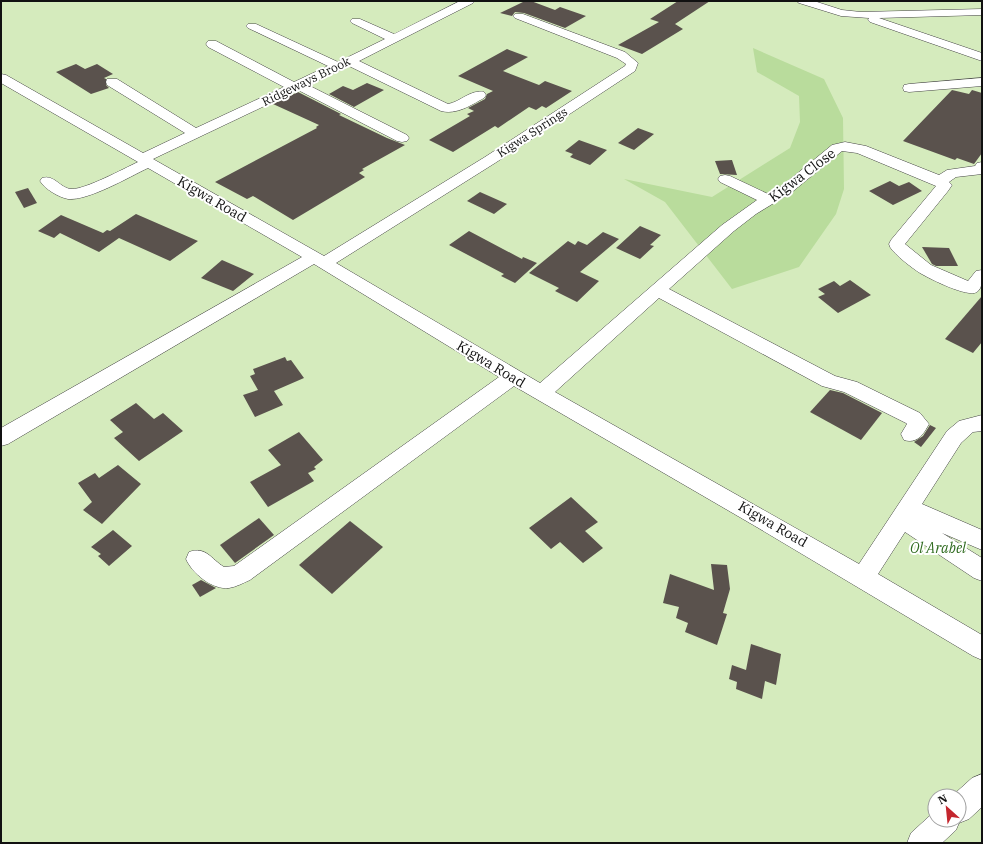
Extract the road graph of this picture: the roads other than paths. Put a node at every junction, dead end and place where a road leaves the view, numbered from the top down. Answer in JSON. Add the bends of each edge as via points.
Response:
{"nodes":[{"id":1,"x":469,"y":1,"type":"edge"},
{"id":2,"x":803,"y":1,"type":"edge"},
{"id":3,"x":982,"y":12,"type":"edge"},
{"id":4,"x":861,"y":15,"type":"junction"},
{"id":5,"x":520,"y":16,"type":"dead end"},
{"id":6,"x":356,"y":21,"type":"dead end"},
{"id":7,"x":252,"y":26,"type":"dead end"},
{"id":8,"x":393,"y":38,"type":"junction"},
{"id":9,"x":212,"y":44,"type":"dead end"},
{"id":10,"x":982,"y":57,"type":"edge"},
{"id":11,"x":343,"y":64,"type":"junction"},
{"id":12,"x":1,"y":78,"type":"edge"},
{"id":13,"x":112,"y":82,"type":"dead end"},
{"id":14,"x":982,"y":82,"type":"edge"},
{"id":15,"x":296,"y":86,"type":"junction"},
{"id":16,"x":909,"y":88,"type":"dead end"},
{"id":17,"x":479,"y":95,"type":"dead end"},
{"id":18,"x":196,"y":134,"type":"junction"},
{"id":19,"x":402,"y":138,"type":"dead end"},
{"id":20,"x":145,"y":161,"type":"junction"},
{"id":21,"x":982,"y":166,"type":"edge"},
{"id":22,"x":725,"y":179,"type":"dead end"},
{"id":23,"x":46,"y":181,"type":"dead end"},
{"id":24,"x":940,"y":181,"type":"junction"},
{"id":25,"x":767,"y":200,"type":"junction"},
{"id":26,"x":319,"y":260,"type":"junction"},
{"id":27,"x":982,"y":276,"type":"edge"},
{"id":28,"x":657,"y":290,"type":"junction"},
{"id":29,"x":512,"y":377,"type":"junction"},
{"id":30,"x":541,"y":393,"type":"junction"},
{"id":31,"x":982,"y":423,"type":"edge"},
{"id":32,"x":911,"y":434,"type":"dead end"},
{"id":33,"x":1,"y":438,"type":"edge"},
{"id":34,"x":904,"y":513,"type":"junction"},
{"id":35,"x":982,"y":540,"type":"edge"},
{"id":36,"x":197,"y":559,"type":"dead end"},
{"id":37,"x":982,"y":571,"type":"edge"},
{"id":38,"x":863,"y":578,"type":"junction"},
{"id":39,"x":982,"y":648,"type":"edge"},
{"id":40,"x":982,"y":788,"type":"edge"},
{"id":41,"x":967,"y":802,"type":"edge"},
{"id":42,"x":937,"y":828,"type":"edge"},
{"id":43,"x":921,"y":843,"type":"edge"}],
"edges":[{"from":1,"to":8,"type":"street","name":"Ridgeways Brook"},
{"from":2,"to":4,"type":"street"},
{"from":3,"to":4,"type":"street"},
{"from":4,"to":10,"type":"street"},
{"from":5,"to":26,"type":"street","name":"Kigwa Springs","via":[[621,55],[632,63],[631,68],[490,160]]},
{"from":6,"to":8,"type":"street"},
{"from":7,"to":11,"type":"street"},
{"from":8,"to":11,"type":"street","name":"Ridgeways Brook"},
{"from":9,"to":15,"type":"street"},
{"from":11,"to":15,"type":"street","name":"Ridgeways Brook"},
{"from":11,"to":17,"type":"street","via":[[446,108],[459,106]]},
{"from":12,"to":20,"type":"street","name":"Kigwa Road"},
{"from":13,"to":18,"type":"street"},
{"from":14,"to":16,"type":"street"},
{"from":15,"to":18,"type":"street","name":"Ridgeways Brook"},
{"from":15,"to":19,"type":"street"},
{"from":18,"to":20,"type":"street","name":"Ridgeways Brook"},
{"from":20,"to":23,"type":"street","name":"Ridgeways Brook","via":[[94,187],[76,193],[68,194]]},
{"from":20,"to":26,"type":"street","name":"Kigwa Road"},
{"from":21,"to":24,"type":"street","via":[[980,170],[952,173]]},
{"from":22,"to":25,"type":"street"},
{"from":24,"to":25,"type":"street","name":"Kigwa Close","via":[[861,149],[841,146],[787,189]]},
{"from":24,"to":27,"type":"street","via":[[944,185],[943,188],[897,244],[898,247],[925,269],[966,287],[972,288]]},
{"from":25,"to":28,"type":"street","name":"Kigwa Close","via":[[728,228]]},
{"from":26,"to":29,"type":"street","name":"Kigwa Road"},
{"from":26,"to":33,"type":"street"},
{"from":28,"to":30,"type":"street","name":"Kigwa Close"},
{"from":28,"to":32,"type":"street","via":[[829,381],[850,387],[913,418],[918,424]]},
{"from":29,"to":30,"type":"street","name":"Kigwa Road"},
{"from":29,"to":36,"type":"street","via":[[242,573],[222,579]]},
{"from":30,"to":38,"type":"street","name":"Kigwa Road","via":[[763,518]]},
{"from":31,"to":34,"type":"street","via":[[962,428],[954,437]]},
{"from":34,"to":35,"type":"street"},
{"from":34,"to":37,"type":"street"},
{"from":34,"to":38,"type":"street"},
{"from":38,"to":39,"type":"street","name":"Kigwa Road"},
{"from":40,"to":41,"type":"street"},
{"from":42,"to":43,"type":"street"}]}
